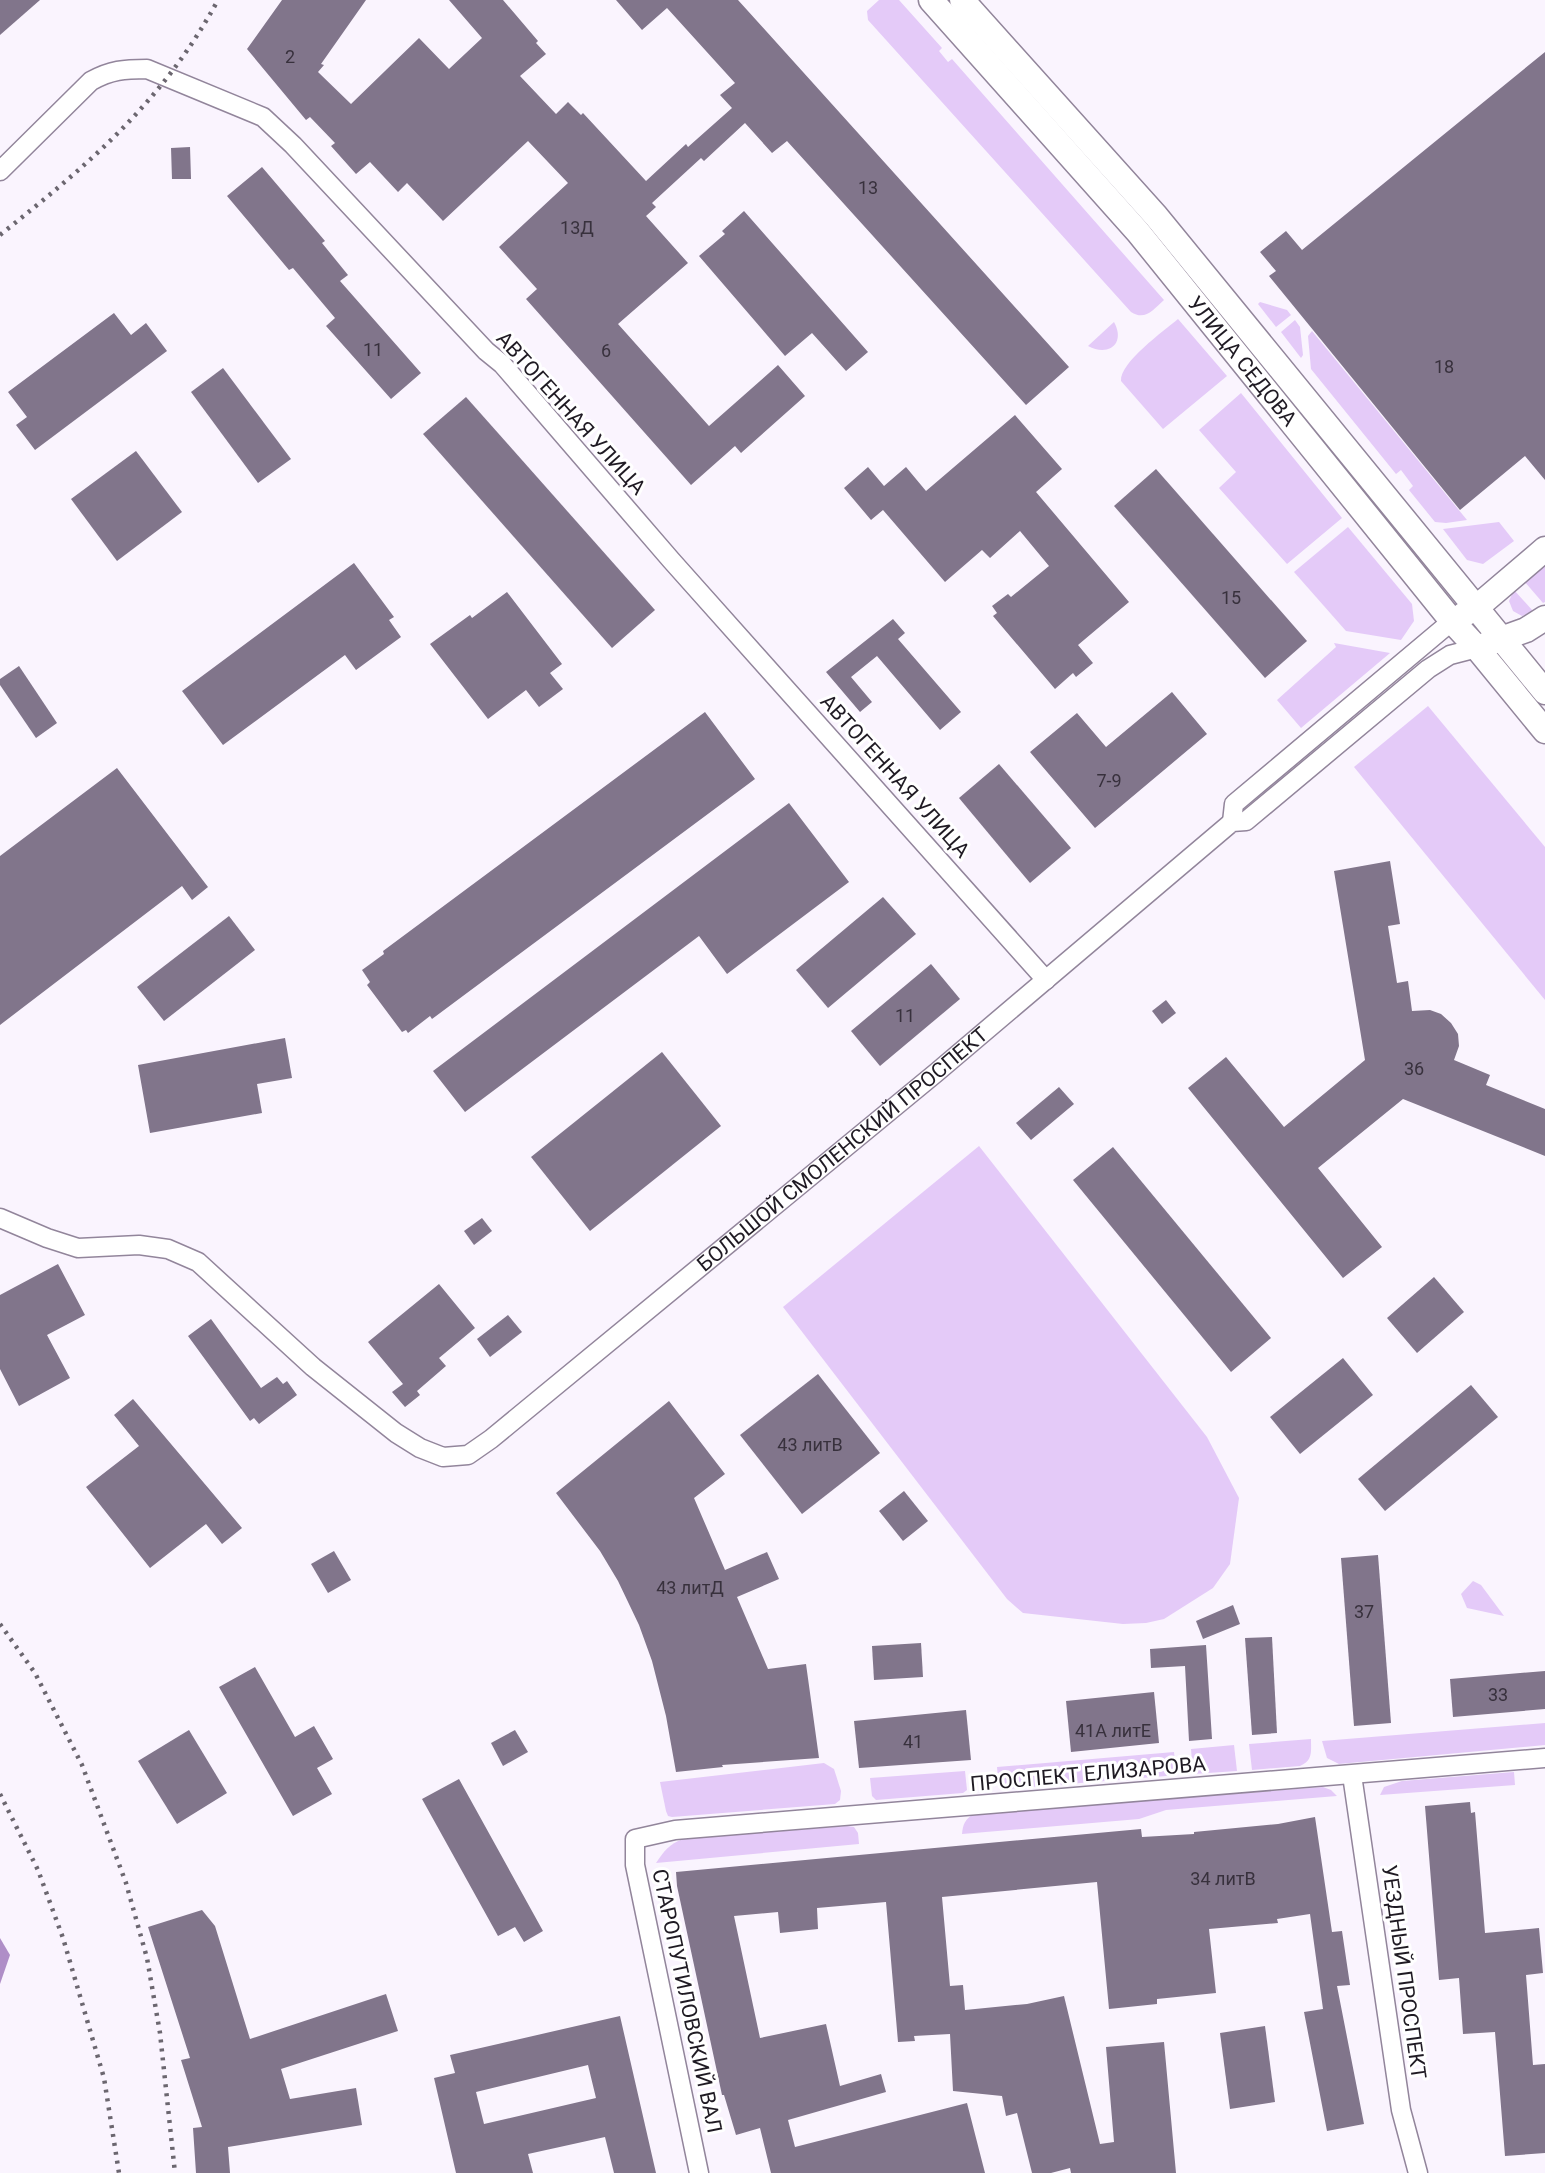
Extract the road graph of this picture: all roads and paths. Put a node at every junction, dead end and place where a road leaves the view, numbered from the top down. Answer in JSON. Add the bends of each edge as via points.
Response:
{"nodes":[{"id":1,"x":931,"y":0,"type":"edge"},
{"id":2,"x":962,"y":0,"type":"edge"},
{"id":3,"x":0,"y":171,"type":"edge"},
{"id":4,"x":1545,"y":549,"type":"edge"},
{"id":5,"x":1477,"y":606,"type":"junction"},
{"id":6,"x":1545,"y":618,"type":"edge"},
{"id":7,"x":1452,"y":621,"type":"junction"},
{"id":8,"x":1502,"y":639,"type":"junction"},
{"id":9,"x":1477,"y":648,"type":"junction"},
{"id":10,"x":1545,"y":692,"type":"edge"},
{"id":11,"x":1545,"y":731,"type":"edge"},
{"id":12,"x":1232,"y":822,"type":"junction"},
{"id":13,"x":1046,"y":980,"type":"junction"},
{"id":14,"x":0,"y":1218,"type":"edge"},
{"id":15,"x":1545,"y":1758,"type":"edge"},
{"id":16,"x":1352,"y":1775,"type":"junction"},
{"id":17,"x":635,"y":1839,"type":"joint"},
{"id":18,"x":699,"y":2173,"type":"edge"},
{"id":19,"x":1418,"y":2173,"type":"edge"}],
"edges":[{"from":1,"to":7,"type":"main road","name":"УЛИЦА СЕДОВА","via":[[1138,232]]},
{"from":2,"to":5,"type":"main road","name":"УЛИЦА СЕДОВА","via":[[1156,216]]},
{"from":3,"to":13,"type":"street","name":"АВТОГЕННАЯ УЛИЦА","via":[[90,81],[107,72],[147,69],[263,117],[502,364],[671,561]]},
{"from":4,"to":5,"type":"main road","name":"БОЛЬШОЙ СМОЛЕНСКИЙ ПРОСПЕКТ"},
{"from":5,"to":7,"type":"main road","name":"БОЛЬШОЙ СМОЛЕНСКИЙ ПРОСПЕКТ"},
{"from":5,"to":8,"type":"main road","name":"УЛИЦА СЕДОВА"},
{"from":6,"to":8,"type":"main road","name":"БОЛЬШОЙ СМОЛЕНСКИЙ ПРОСПЕКТ"},
{"from":7,"to":9,"type":"main road","name":"УЛИЦА СЕДОВА"},
{"from":7,"to":12,"type":"street","name":"БОЛЬШОЙ СМОЛЕНСКИЙ ПРОСПЕКТ","via":[[1234,804]]},
{"from":8,"to":9,"type":"main road","name":"БОЛЬШОЙ СМОЛЕНСКИЙ ПРОСПЕКТ"},
{"from":8,"to":10,"type":"main road","name":"УЛИЦА СЕДОВА"},
{"from":9,"to":11,"type":"main road","name":"УЛИЦА СЕДОВА"},
{"from":9,"to":12,"type":"street","name":"БОЛЬШОЙ СМОЛЕНСКИЙ ПРОСПЕКТ","via":[[1450,655],[1428,669],[1246,821]]},
{"from":12,"to":13,"type":"street","name":"БОЛЬШОЙ СМОЛЕНСКИЙ ПРОСПЕКТ"},
{"from":13,"to":14,"type":"street","name":"БОЛЬШОЙ СМОЛЕНСКИЙ ПРОСПЕКТ","via":[[468,1455],[443,1458],[396,1433],[313,1367],[198,1262],[168,1249],[139,1245],[78,1248]]},
{"from":15,"to":16,"type":"street","name":"ПРОСПЕКТ ЕЛИЗАРОВА"},
{"from":16,"to":17,"type":"street","name":"ПРОСПЕКТ ЕЛИЗАРОВА","via":[[675,1830]]},
{"from":16,"to":19,"type":"street","name":"УЕЗДНЫЙ ПРОСПЕКТ","via":[[1401,2110]]},
{"from":17,"to":18,"type":"street","name":"СТАРОПУТИЛОВСКИЙ ВАЛ","via":[[635,1865]]}]}
